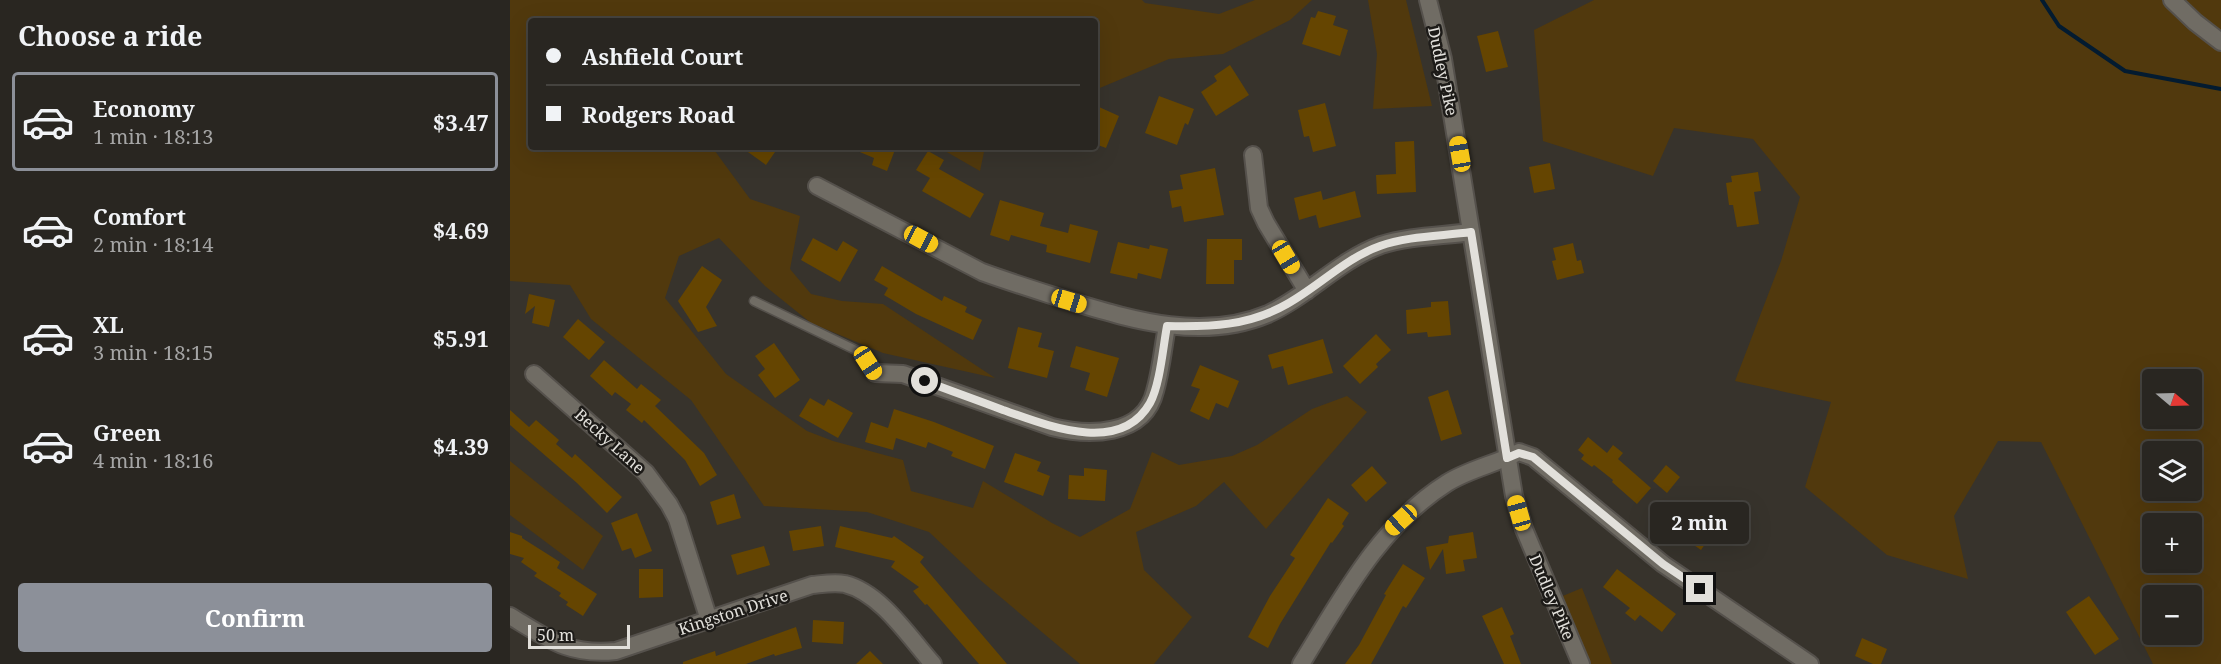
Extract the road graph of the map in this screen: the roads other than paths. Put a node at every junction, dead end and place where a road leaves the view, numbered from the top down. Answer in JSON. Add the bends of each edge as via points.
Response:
{"nodes":[{"id":1,"x":1428,"y":0,"type":"edge"},
{"id":2,"x":2172,"y":0,"type":"edge"},
{"id":3,"x":2221,"y":42,"type":"edge"},
{"id":4,"x":1253,"y":155,"type":"dead end"},
{"id":5,"x":817,"y":186,"type":"dead end"},
{"id":6,"x":1471,"y":232,"type":"junction"},
{"id":7,"x":1307,"y":291,"type":"junction"},
{"id":8,"x":754,"y":301,"type":"dead end"},
{"id":9,"x":1167,"y":326,"type":"junction"},
{"id":10,"x":875,"y":373,"type":"joint"},
{"id":11,"x":534,"y":374,"type":"dead end"},
{"id":12,"x":1507,"y":458,"type":"junction"},
{"id":13,"x":510,"y":616,"type":"edge"},
{"id":14,"x":709,"y":620,"type":"junction"},
{"id":15,"x":933,"y":664,"type":"edge"},
{"id":16,"x":1301,"y":664,"type":"edge"},
{"id":17,"x":1581,"y":664,"type":"edge"},
{"id":18,"x":1810,"y":664,"type":"edge"}],
"edges":[{"from":1,"to":6,"type":"street","name":"Dudley Pike","via":[[1443,58]]},
{"from":2,"to":3,"type":"street"},
{"from":4,"to":7,"type":"street","via":[[1259,208]]},
{"from":5,"to":9,"type":"street","via":[[982,272],[1131,320]]},
{"from":6,"to":7,"type":"street","via":[[1381,246]]},
{"from":6,"to":12,"type":"street","name":"Dudley Pike"},
{"from":7,"to":9,"type":"street","via":[[1248,321]]},
{"from":8,"to":10,"type":"lane","via":[[862,353]]},
{"from":9,"to":10,"type":"street","via":[[1150,404],[1130,423],[1107,431],[1067,431],[903,374]]},
{"from":11,"to":14,"type":"street","name":"Becky Lane","via":[[652,481],[677,519]]},
{"from":12,"to":16,"type":"street","via":[[1448,483],[1386,534]]},
{"from":12,"to":17,"type":"street","name":"Dudley Pike","via":[[1524,529]]},
{"from":12,"to":18,"type":"street","via":[[1519,453],[1533,457],[1663,564]]},
{"from":13,"to":14,"type":"street","name":"Kingston Drive","via":[[563,647],[601,652],[616,651]]},
{"from":14,"to":15,"type":"street","name":"Kingston Drive","via":[[812,585],[836,583],[870,595]]}]}
